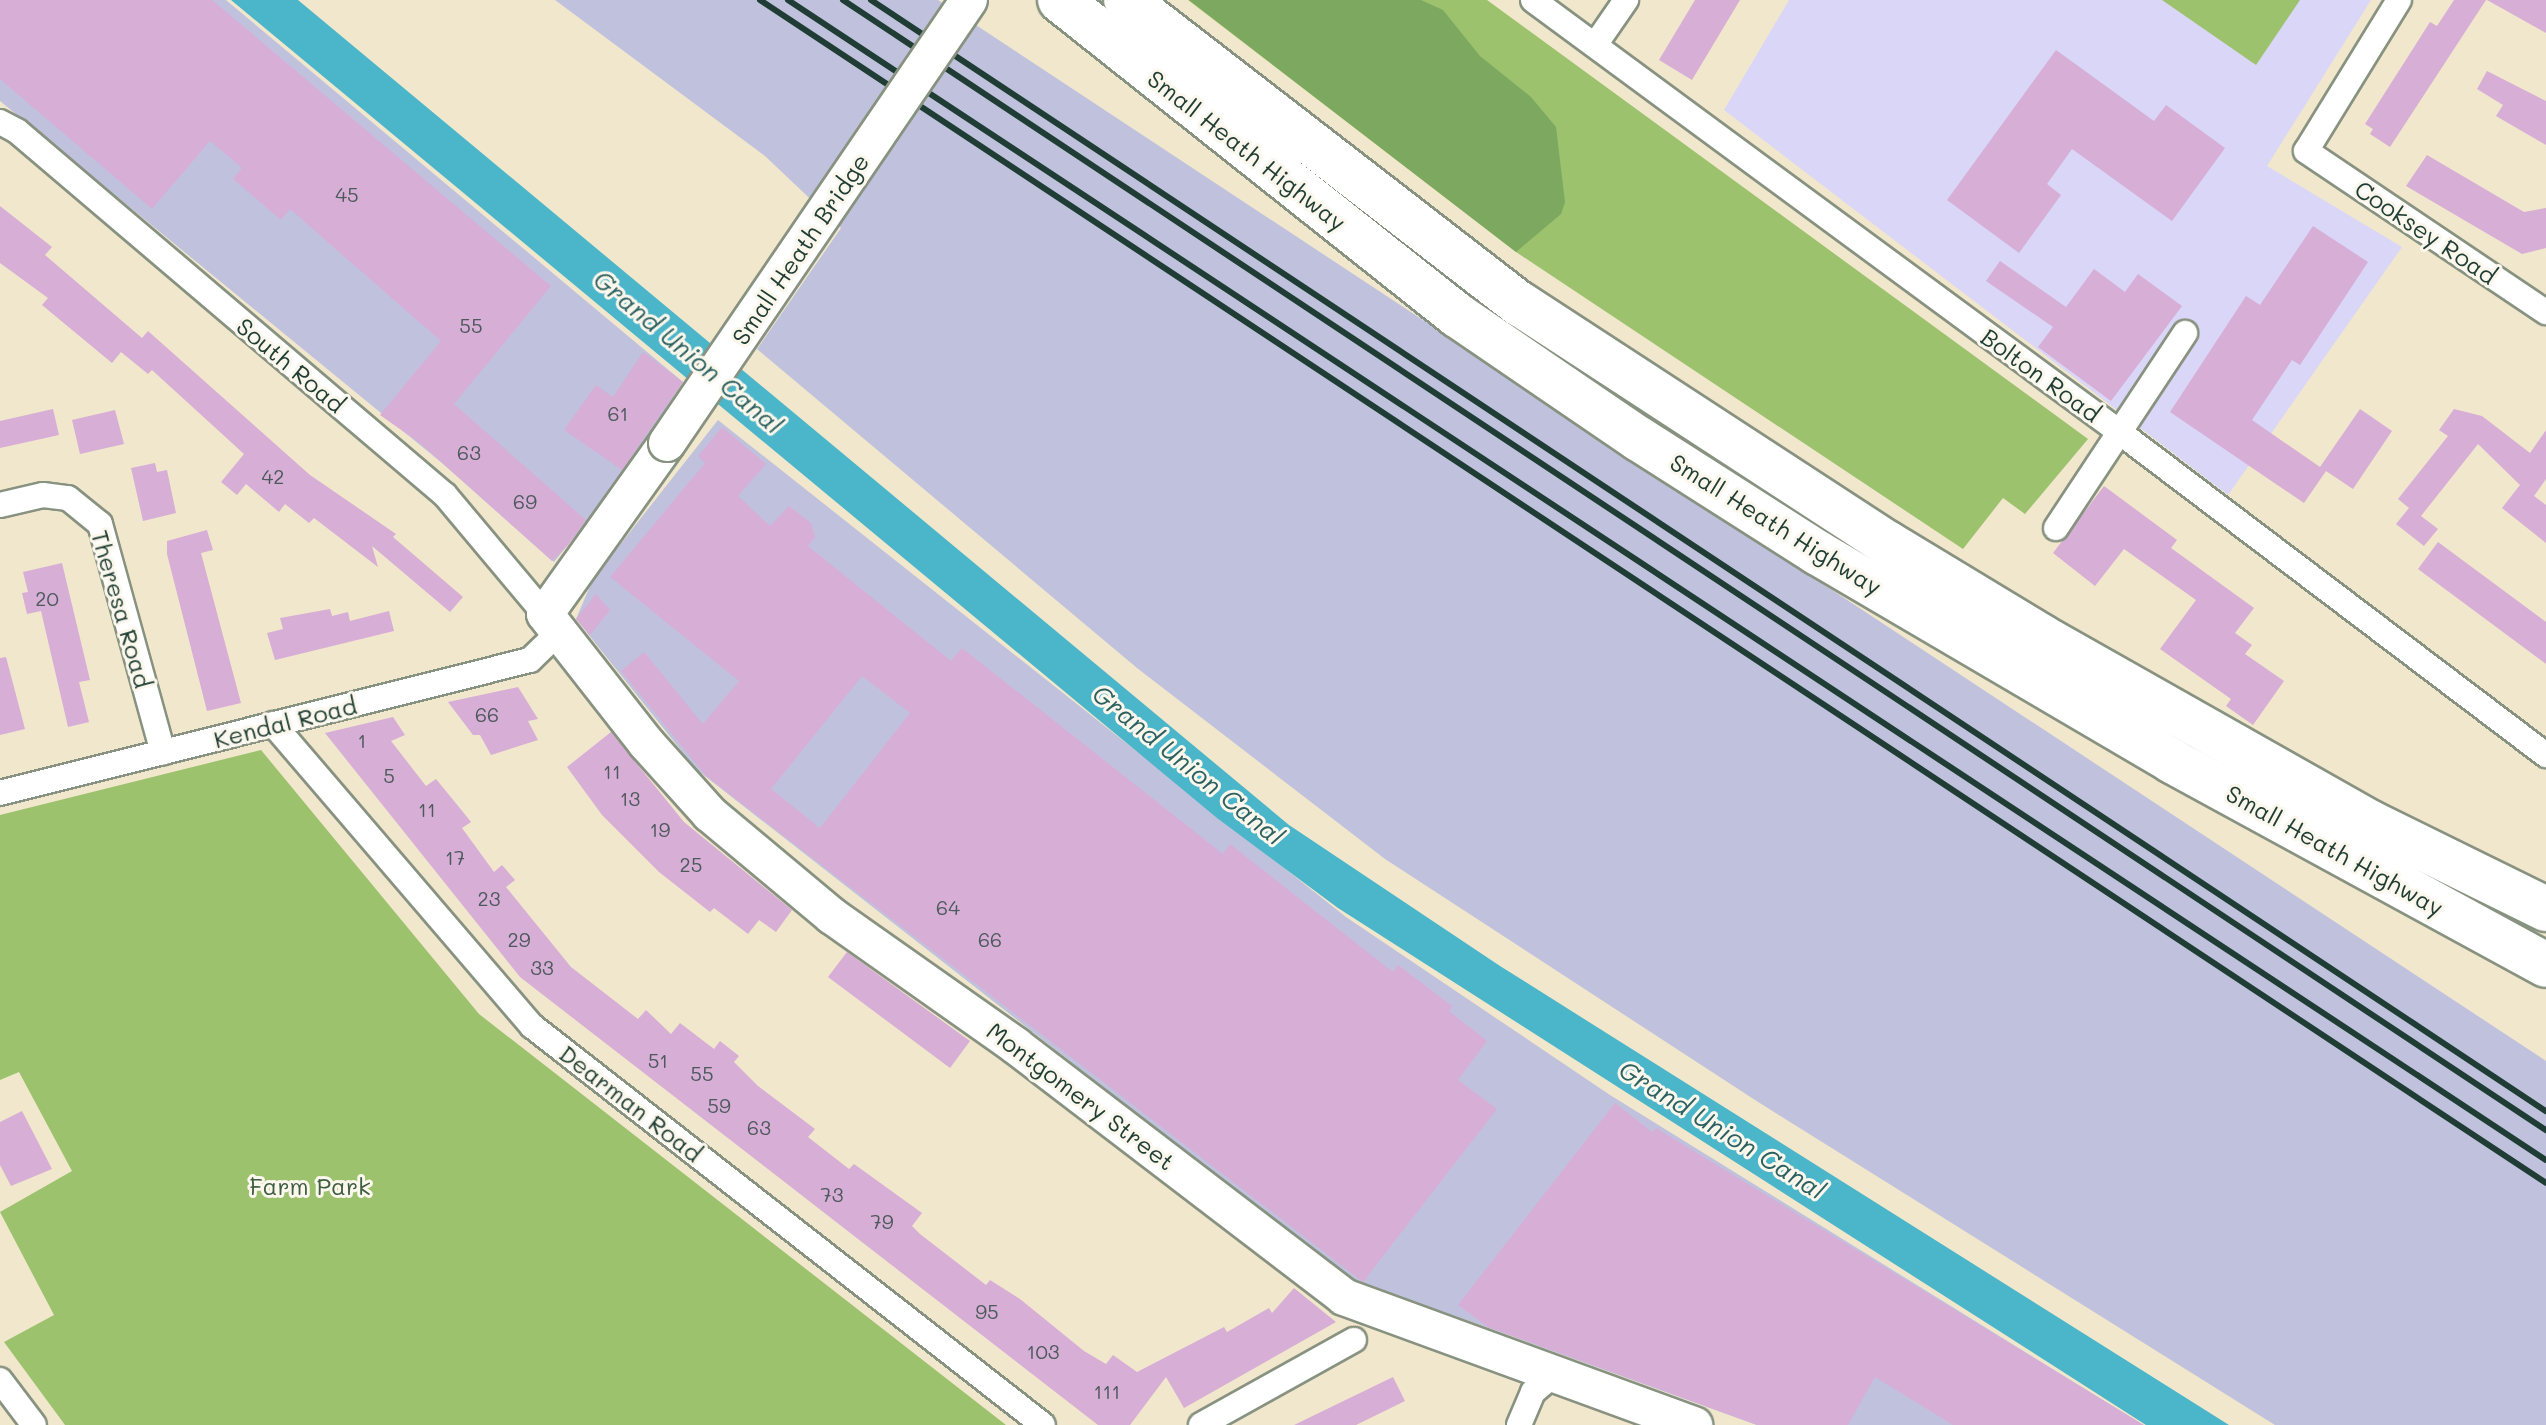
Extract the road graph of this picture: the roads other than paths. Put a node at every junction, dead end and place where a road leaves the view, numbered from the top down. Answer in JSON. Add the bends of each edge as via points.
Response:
{"nodes":[{"id":1,"x":969,"y":0,"type":"edge"},
{"id":2,"x":1060,"y":0,"type":"edge"},
{"id":3,"x":1126,"y":0,"type":"edge"},
{"id":4,"x":1533,"y":0,"type":"edge"},
{"id":5,"x":1626,"y":0,"type":"edge"},
{"id":6,"x":2399,"y":0,"type":"edge"},
{"id":7,"x":1595,"y":45,"type":"junction"},
{"id":8,"x":0,"y":122,"type":"edge"},
{"id":9,"x":2546,"y":312,"type":"edge"},
{"id":10,"x":2185,"y":333,"type":"dead end"},
{"id":11,"x":2118,"y":431,"type":"junction"},
{"id":12,"x":0,"y":505,"type":"edge"},
{"id":13,"x":2056,"y":528,"type":"dead end"},
{"id":14,"x":552,"y":622,"type":"junction"},
{"id":15,"x":273,"y":724,"type":"junction"},
{"id":16,"x":163,"y":752,"type":"junction"},
{"id":17,"x":2546,"y":755,"type":"edge"},
{"id":18,"x":0,"y":793,"type":"edge"},
{"id":19,"x":2546,"y":909,"type":"edge"},
{"id":20,"x":2546,"y":965,"type":"edge"},
{"id":21,"x":1354,"y":1340,"type":"dead end"},
{"id":22,"x":1553,"y":1375,"type":"junction"},
{"id":23,"x":0,"y":1380,"type":"edge"},
{"id":24,"x":23,"y":1421,"type":"edge"},
{"id":25,"x":1043,"y":1425,"type":"edge"},
{"id":26,"x":1201,"y":1425,"type":"edge"},
{"id":27,"x":1519,"y":1425,"type":"edge"},
{"id":28,"x":1694,"y":1425,"type":"edge"}],
"edges":[{"from":1,"to":14,"type":"street","name":"Small Heath Bridge","bridge":true,"via":[[667,443]]},
{"from":2,"to":20,"type":"highway","name":"Small Heath Highway","via":[[1457,315],[1639,439],[1818,553],[2172,761]]},
{"from":3,"to":19,"type":"highway","name":"Small Heath Highway","via":[[1520,304],[1887,543],[2357,815]]},
{"from":4,"to":7,"type":"street","name":"Bolton Road"},
{"from":5,"to":7,"type":"street"},
{"from":6,"to":9,"type":"street","name":"Cooksey Road","via":[[2306,151]]},
{"from":7,"to":11,"type":"street","name":"Bolton Road"},
{"from":8,"to":14,"type":"street","name":"South Road","via":[[17,131],[445,495]]},
{"from":10,"to":11,"type":"street"},
{"from":11,"to":13,"type":"street"},
{"from":11,"to":17,"type":"street","name":"Bolton Road"},
{"from":12,"to":16,"type":"street","name":"Theresa Road","via":[[43,495],[68,498],[100,524]]},
{"from":14,"to":15,"type":"street","name":"Kendal Road","via":[[530,660]]},
{"from":14,"to":22,"type":"street","name":"Montgomery Street","via":[[647,744],[710,814],[832,916],[1016,1046],[1344,1297]]},
{"from":15,"to":16,"type":"street","name":"Kendal Road"},
{"from":15,"to":25,"type":"street","name":"Dearman Road","via":[[532,1026]]},
{"from":16,"to":18,"type":"street","name":"Kendal Road"},
{"from":21,"to":26,"type":"street"},
{"from":22,"to":27,"type":"street","via":[[1533,1392]]},
{"from":22,"to":28,"type":"street","name":"Montgomery Street"},
{"from":23,"to":24,"type":"street"}]}
